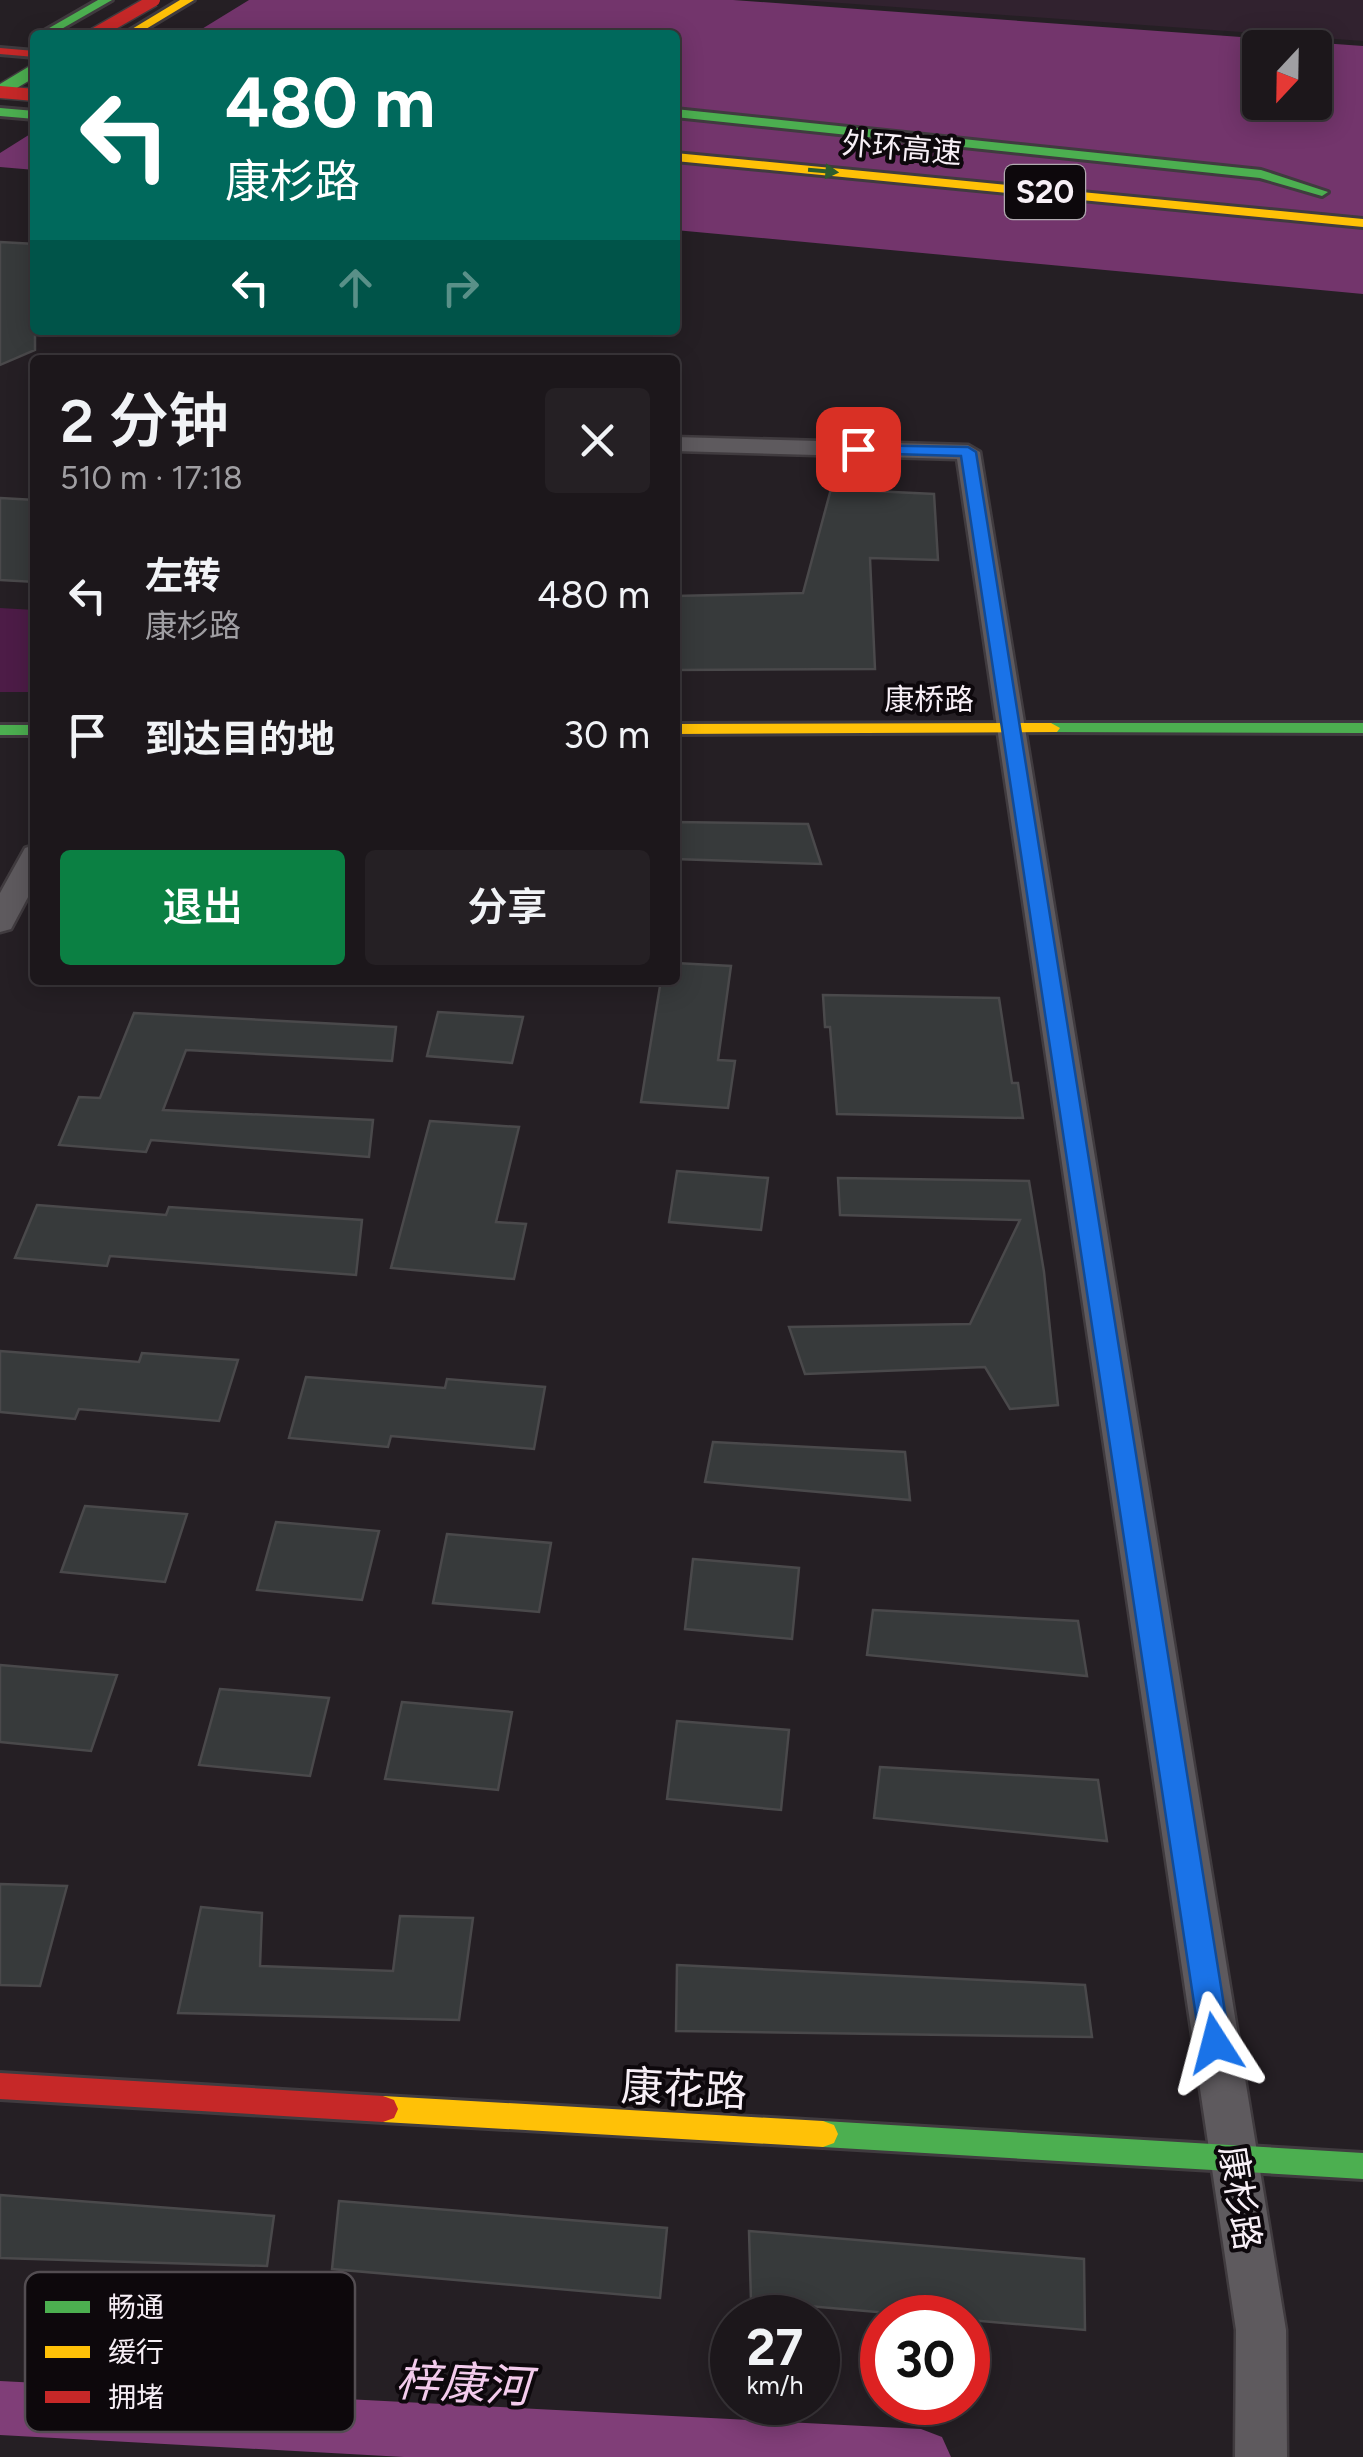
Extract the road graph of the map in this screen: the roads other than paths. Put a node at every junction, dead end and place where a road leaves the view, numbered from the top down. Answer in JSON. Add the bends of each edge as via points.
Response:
{"nodes":[{"id":1,"x":61,"y":0,"type":"edge"},
{"id":2,"x":106,"y":0,"type":"edge"},
{"id":3,"x":154,"y":0,"type":"edge"},
{"id":4,"x":188,"y":0,"type":"edge"},
{"id":5,"x":25,"y":30,"type":"edge"},
{"id":6,"x":102,"y":30,"type":"edge"},
{"id":7,"x":137,"y":30,"type":"edge"},
{"id":8,"x":0,"y":52,"type":"edge"},
{"id":9,"x":30,"y":54,"type":"edge"},
{"id":10,"x":0,"y":67,"type":"edge"},
{"id":11,"x":30,"y":70,"type":"edge"},
{"id":12,"x":30,"y":72,"type":"edge"},
{"id":13,"x":30,"y":74,"type":"edge"},
{"id":14,"x":0,"y":80,"type":"edge"},
{"id":15,"x":0,"y":91,"type":"edge"},
{"id":16,"x":30,"y":93,"type":"edge"},
{"id":17,"x":30,"y":96,"type":"edge"},
{"id":18,"x":0,"y":112,"type":"edge"},
{"id":19,"x":680,"y":114,"type":"edge"},
{"id":20,"x":30,"y":115,"type":"edge"},
{"id":21,"x":680,"y":132,"type":"edge"},
{"id":22,"x":680,"y":157,"type":"edge"},
{"id":23,"x":680,"y":177,"type":"edge"},
{"id":24,"x":1322,"y":192,"type":"junction"},
{"id":25,"x":1349,"y":195,"type":"dead end"},
{"id":26,"x":1363,"y":223,"type":"edge"},
{"id":27,"x":1363,"y":233,"type":"edge"},
{"id":28,"x":680,"y":444,"type":"edge"},
{"id":29,"x":1363,"y":728,"type":"edge"},
{"id":30,"x":680,"y":729,"type":"edge"},
{"id":31,"x":1011,"y":729,"type":"junction"},
{"id":32,"x":0,"y":730,"type":"edge"},
{"id":33,"x":30,"y":730,"type":"edge"},
{"id":34,"x":30,"y":864,"type":"edge"},
{"id":35,"x":0,"y":923,"type":"edge"},
{"id":36,"x":0,"y":2086,"type":"edge"},
{"id":37,"x":1233,"y":2159,"type":"junction"},
{"id":38,"x":1363,"y":2166,"type":"edge"},
{"id":39,"x":1261,"y":2457,"type":"edge"}],
"edges":[{"from":1,"to":5,"type":"main road"},
{"from":2,"to":5,"type":"main road"},
{"from":3,"to":6,"type":"main road","bridge":true},
{"from":4,"to":7,"type":"main road"},
{"from":5,"to":10,"type":"main road"},
{"from":8,"to":9,"type":"main road"},
{"from":10,"to":11,"type":"main road"},
{"from":12,"to":14,"type":"main road"},
{"from":13,"to":15,"type":"main road","bridge":true},
{"from":15,"to":16,"type":"main road","bridge":true},
{"from":17,"to":18,"type":"main road"},
{"from":18,"to":20,"type":"main road"},
{"from":19,"to":24,"type":"main road","via":[[1261,174]]},
{"from":21,"to":24,"type":"main road","name":"外环高速","number":"S20"},
{"from":22,"to":26,"type":"main road","name":"外环高速","number":"S20","one_way":true},
{"from":23,"to":27,"type":"main road"},
{"from":24,"to":25,"type":"main road","name":"外环高速","number":"S20"},
{"from":28,"to":31,"type":"street","name":"康杉路","via":[[968,452]]},
{"from":29,"to":31,"type":"main road","name":"康桥路"},
{"from":30,"to":31,"type":"main road","name":"康桥路"},
{"from":31,"to":37,"type":"street","name":"康杉路"},
{"from":32,"to":33,"type":"main road"},
{"from":34,"to":35,"type":"street"},
{"from":36,"to":37,"type":"main road","name":"康花路"},
{"from":37,"to":38,"type":"main road","name":"康花路"},
{"from":37,"to":39,"type":"street","name":"康杉路","via":[[1260,2330]]}]}
